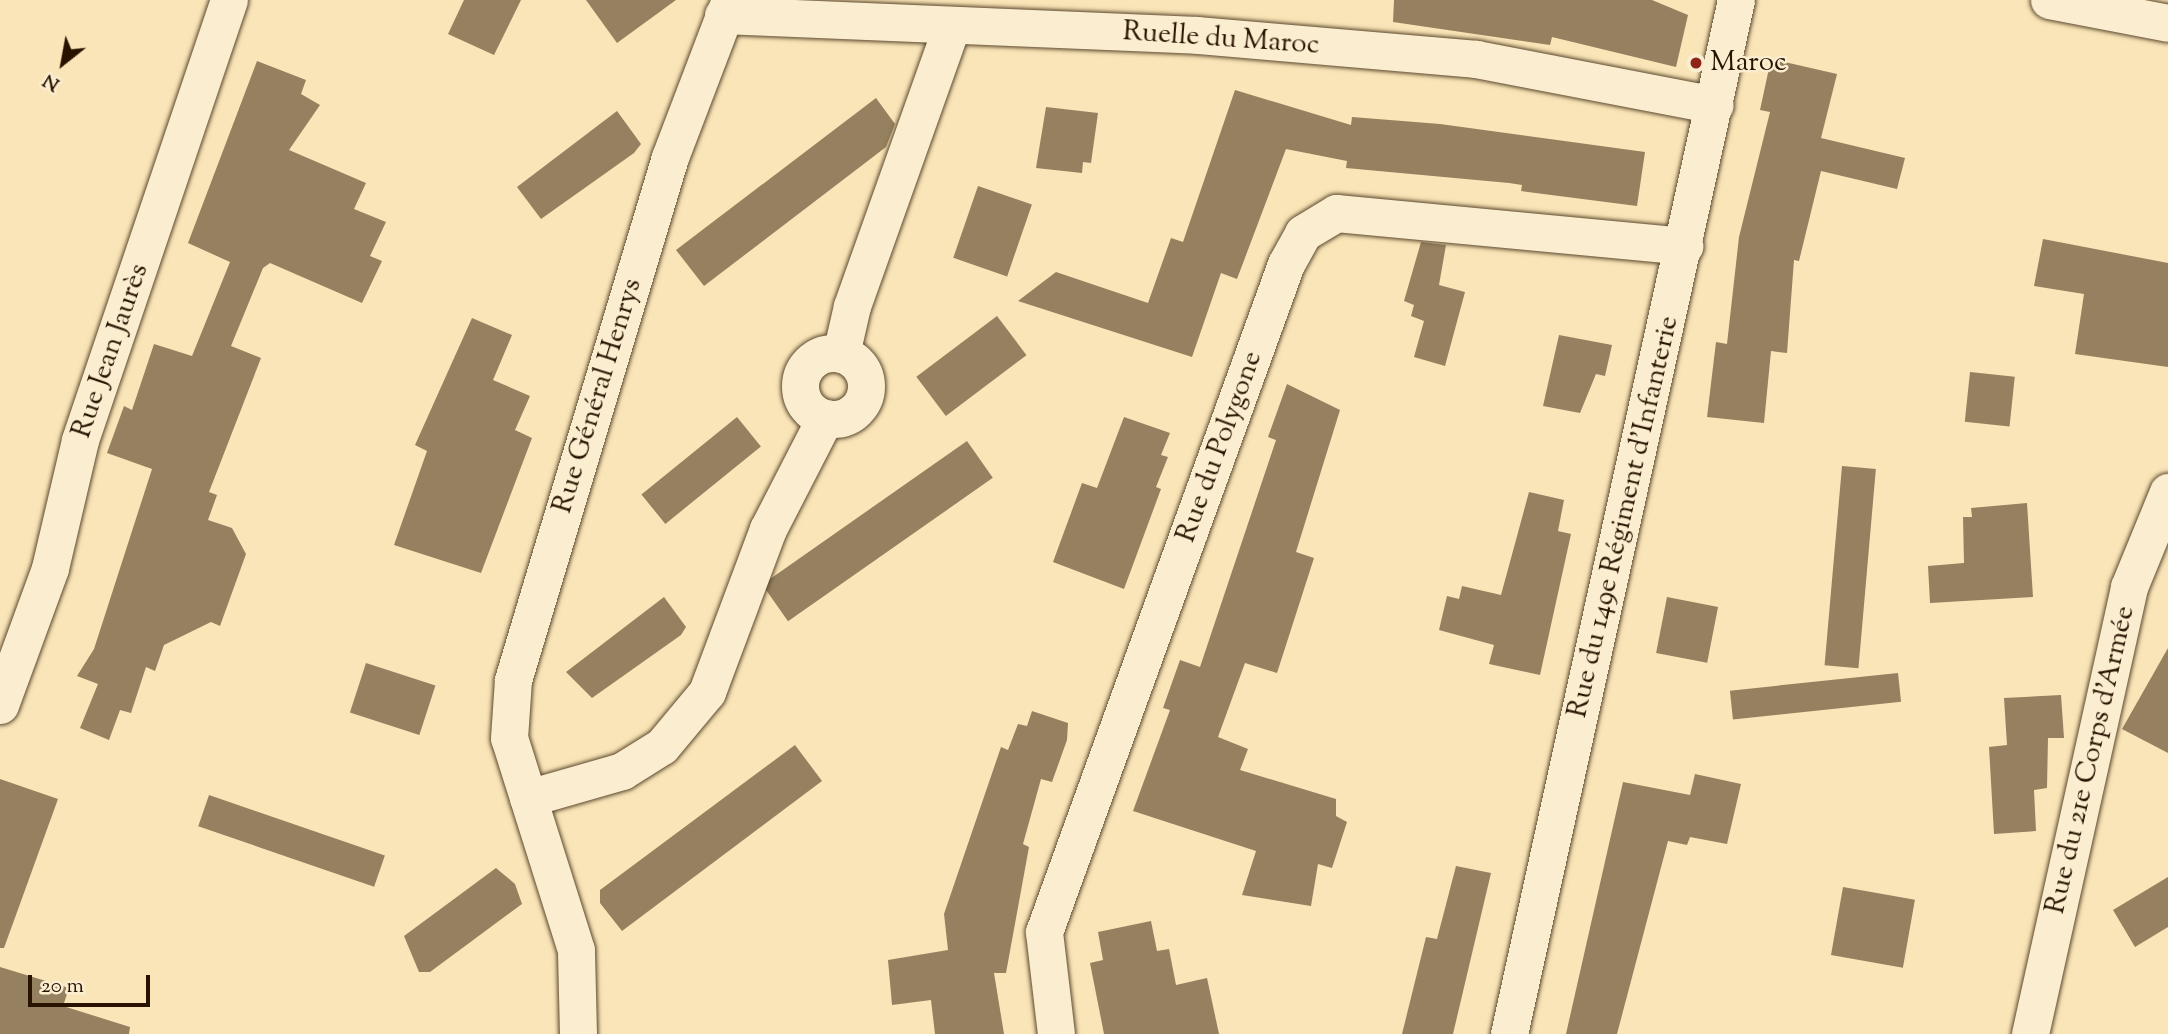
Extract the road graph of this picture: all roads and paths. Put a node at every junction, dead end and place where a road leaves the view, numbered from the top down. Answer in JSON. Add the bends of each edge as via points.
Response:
{"nodes":[{"id":1,"x":229,"y":0,"type":"edge"},
{"id":2,"x":1736,"y":0,"type":"edge"},
{"id":3,"x":2049,"y":0,"type":"edge"},
{"id":4,"x":727,"y":7,"type":"edge"},
{"id":5,"x":2168,"y":23,"type":"edge"},
{"id":6,"x":953,"y":25,"type":"junction"},
{"id":7,"x":1715,"y":105,"type":"junction"},
{"id":8,"x":1684,"y":246,"type":"junction"},
{"id":9,"x":2168,"y":492,"type":"edge"},
{"id":10,"x":0,"y":705,"type":"edge"},
{"id":11,"x":528,"y":798,"type":"junction"},
{"id":12,"x":579,"y":1034,"type":"edge"},
{"id":13,"x":1056,"y":1034,"type":"edge"},
{"id":14,"x":1509,"y":1034,"type":"edge"},
{"id":15,"x":2030,"y":1034,"type":"edge"}],
"edges":[{"from":1,"to":10,"type":"street","name":"Rue Jean Jaurès","via":[[80,440],[50,568]]},
{"from":2,"to":7,"type":"street","name":"Rue du 149e Régiment d'Infanterie"},
{"from":3,"to":5,"type":"street"},
{"from":4,"to":6,"type":"street","name":"Ruelle du Maroc"},
{"from":4,"to":11,"type":"street","name":"Rue Général Henrys","via":[[670,157],[513,680],[509,738]]},
{"from":6,"to":7,"type":"street","name":"Ruelle du Maroc","via":[[1197,35],[1476,60]]},
{"from":6,"to":11,"type":"street","via":[[852,306],[841,354],[865,377],[865,394],[842,418],[825,418],[768,529],[706,692],[662,746],[622,771]]},
{"from":7,"to":8,"type":"street","name":"Rue du 149e Régiment d'Infanterie"},
{"from":8,"to":13,"type":"street","name":"Rue du Polygone","via":[[1336,214],[1303,233],[1286,264],[1044,932]]},
{"from":8,"to":14,"type":"street","name":"Rue du 149e Régiment d'Infanterie"},
{"from":9,"to":15,"type":"street","name":"Rue du 21e Corps d'Armée","via":[[2129,587]]},
{"from":11,"to":12,"type":"street","name":"Rue Général Henrys","via":[[576,950]]}]}
